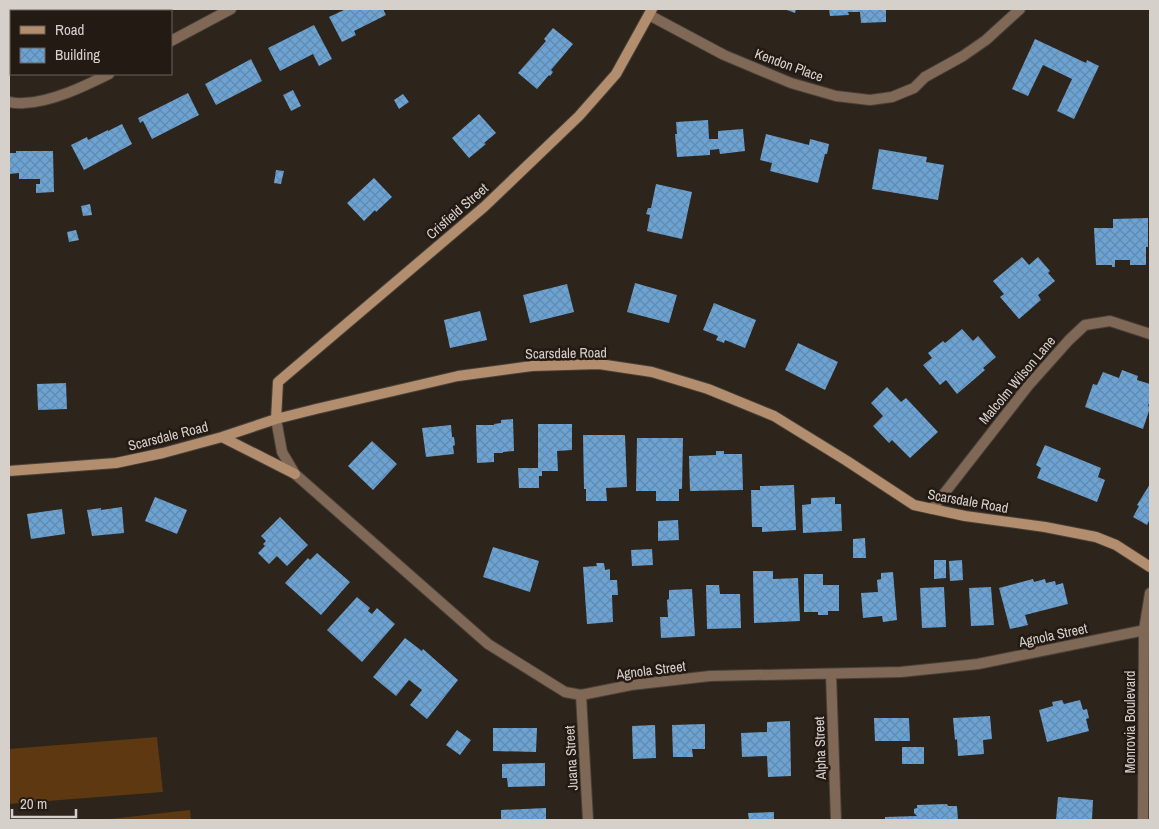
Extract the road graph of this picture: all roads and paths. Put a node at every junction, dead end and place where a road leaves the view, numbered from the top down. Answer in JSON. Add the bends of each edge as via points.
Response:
{"nodes":[{"id":1,"x":231,"y":9,"type":"edge"},
{"id":2,"x":1020,"y":9,"type":"edge"},
{"id":3,"x":650,"y":12,"type":"edge"},
{"id":4,"x":172,"y":40,"type":"edge"},
{"id":5,"x":107,"y":75,"type":"edge"},
{"id":6,"x":9,"y":102,"type":"edge"},
{"id":7,"x":1150,"y":334,"type":"edge"},
{"id":8,"x":276,"y":419,"type":"junction"},
{"id":9,"x":222,"y":437,"type":"junction"},
{"id":10,"x":9,"y":471,"type":"edge"},
{"id":11,"x":295,"y":474,"type":"junction"},
{"id":12,"x":932,"y":509,"type":"junction"},
{"id":13,"x":1150,"y":567,"type":"edge"},
{"id":14,"x":1150,"y":593,"type":"edge"},
{"id":15,"x":1147,"y":629,"type":"edge"},
{"id":16,"x":832,"y":674,"type":"junction"},
{"id":17,"x":581,"y":694,"type":"junction"},
{"id":18,"x":588,"y":820,"type":"edge"},
{"id":19,"x":836,"y":820,"type":"edge"},
{"id":20,"x":1143,"y":820,"type":"edge"}],
"edges":[{"from":1,"to":4,"type":"street"},
{"from":2,"to":3,"type":"street","name":"Kendon Place","via":[[986,40],[925,77],[914,88],[892,97],[870,100],[836,96],[791,83],[724,55]]},
{"from":3,"to":8,"type":"street","name":"Crisfield Street","via":[[616,74],[579,116],[484,207],[278,382]]},
{"from":5,"to":6,"type":"street","via":[[45,100]]},
{"from":7,"to":12,"type":"street","name":"Malcolm Wilson Lane","via":[[1110,321],[1085,326],[1028,386]]},
{"from":8,"to":9,"type":"street","name":"Scarsdale Road"},
{"from":8,"to":11,"type":"street","name":"Agnola Street","via":[[282,452]]},
{"from":8,"to":12,"type":"street","name":"Scarsdale Road","via":[[458,376],[532,366],[599,364],[662,374],[774,416],[914,505]]},
{"from":9,"to":10,"type":"street","name":"Scarsdale Road","via":[[116,463]]},
{"from":9,"to":11,"type":"street"},
{"from":11,"to":17,"type":"street","name":"Agnola Street","via":[[488,644],[565,692]]},
{"from":12,"to":13,"type":"street","name":"Scarsdale Road","via":[[1096,538],[1116,545]]},
{"from":14,"to":15,"type":"street","name":"Monrovia Boulevard"},
{"from":15,"to":16,"type":"street","name":"Agnola Street","via":[[978,664],[902,672]]},
{"from":15,"to":20,"type":"street","name":"Monrovia Boulevard"},
{"from":16,"to":17,"type":"street","name":"Agnola Street","via":[[710,676]]},
{"from":16,"to":19,"type":"street","name":"Alpha Street"},
{"from":17,"to":18,"type":"street","name":"Juana Street"}]}
